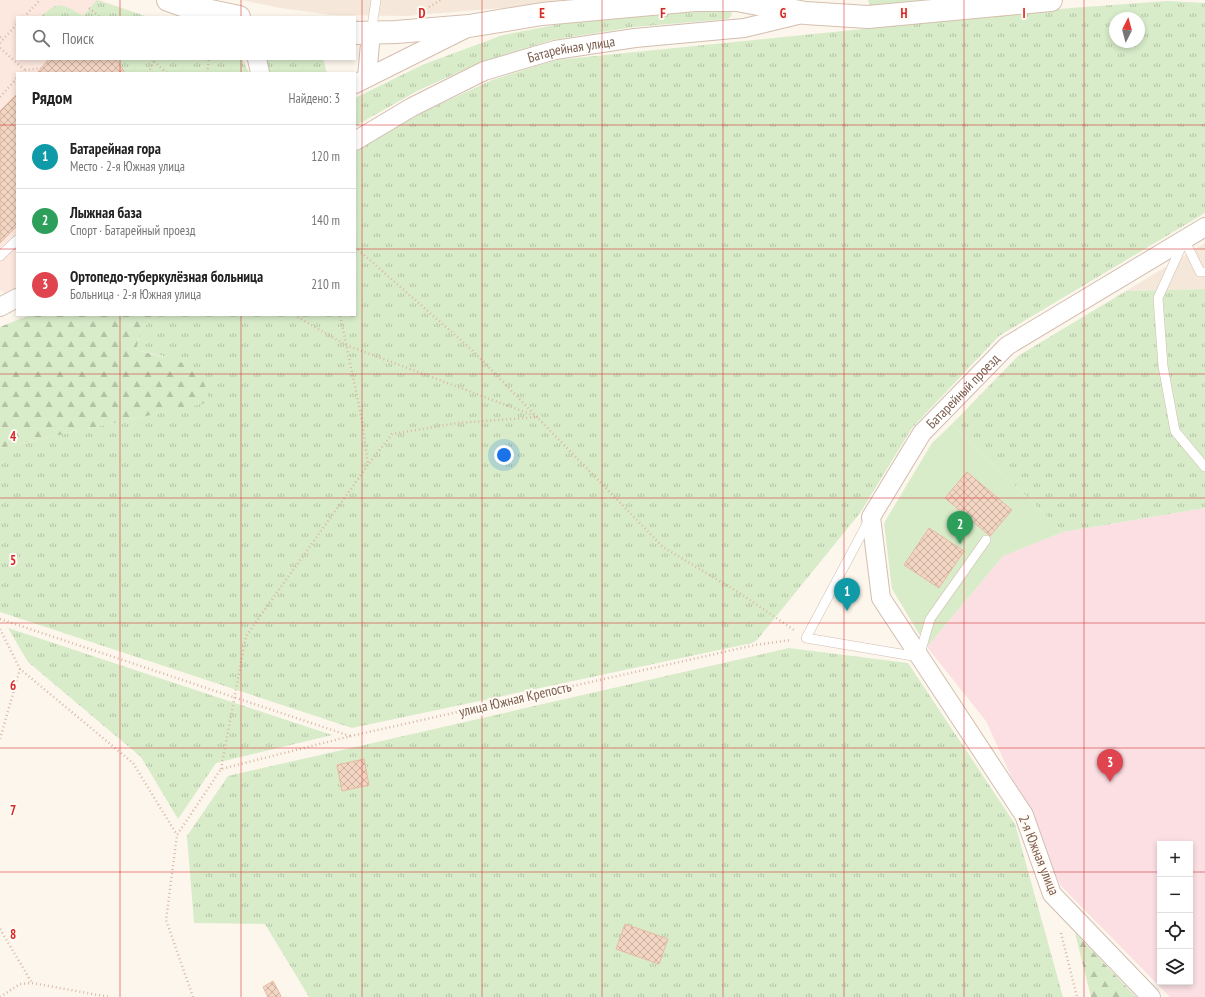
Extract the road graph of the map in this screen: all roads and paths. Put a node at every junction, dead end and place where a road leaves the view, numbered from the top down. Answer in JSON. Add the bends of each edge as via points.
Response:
{"nodes":[{"id":1,"x":40,"y":0,"type":"edge"},
{"id":2,"x":168,"y":0,"type":"edge"},
{"id":3,"x":376,"y":0,"type":"edge"},
{"id":4,"x":441,"y":0,"type":"edge"},
{"id":5,"x":695,"y":0,"type":"edge"},
{"id":6,"x":826,"y":0,"type":"edge"},
{"id":7,"x":1051,"y":0,"type":"edge"},
{"id":8,"x":89,"y":8,"type":"dead end"},
{"id":9,"x":427,"y":8,"type":"dead end"},
{"id":10,"x":805,"y":13,"type":"junction"},
{"id":11,"x":25,"y":16,"type":"edge"},
{"id":12,"x":99,"y":16,"type":"edge"},
{"id":13,"x":229,"y":16,"type":"edge"},
{"id":14,"x":16,"y":25,"type":"edge"},
{"id":15,"x":469,"y":26,"type":"junction"},
{"id":16,"x":363,"y":33,"type":"edge"},
{"id":17,"x":0,"y":37,"type":"edge"},
{"id":18,"x":3,"y":40,"type":"junction"},
{"id":19,"x":0,"y":43,"type":"edge"},
{"id":20,"x":0,"y":48,"type":"edge"},
{"id":21,"x":155,"y":60,"type":"edge"},
{"id":22,"x":209,"y":60,"type":"edge"},
{"id":23,"x":257,"y":60,"type":"edge"},
{"id":24,"x":42,"y":68,"type":"dead end"},
{"id":25,"x":25,"y":70,"type":"joint"},
{"id":26,"x":149,"y":72,"type":"edge"},
{"id":27,"x":166,"y":72,"type":"edge"},
{"id":28,"x":207,"y":72,"type":"edge"},
{"id":29,"x":260,"y":72,"type":"edge"},
{"id":30,"x":16,"y":79,"type":"edge"},
{"id":31,"x":361,"y":81,"type":"edge"},
{"id":32,"x":0,"y":96,"type":"edge"},
{"id":33,"x":356,"y":140,"type":"edge"},
{"id":34,"x":1205,"y":227,"type":"edge"},
{"id":35,"x":1184,"y":240,"type":"junction"},
{"id":36,"x":16,"y":241,"type":"edge"},
{"id":37,"x":356,"y":248,"type":"edge"},
{"id":38,"x":0,"y":256,"type":"edge"},
{"id":39,"x":1205,"y":272,"type":"edge"},
{"id":40,"x":16,"y":299,"type":"edge"},
{"id":41,"x":0,"y":307,"type":"edge"},
{"id":42,"x":296,"y":316,"type":"edge"},
{"id":43,"x":340,"y":316,"type":"edge"},
{"id":44,"x":346,"y":345,"type":"junction"},
{"id":45,"x":538,"y":417,"type":"junction"},
{"id":46,"x":368,"y":465,"type":"junction"},
{"id":47,"x":1205,"y":467,"type":"edge"},
{"id":48,"x":871,"y":518,"type":"junction"},
{"id":49,"x":986,"y":540,"type":"dead end"},
{"id":50,"x":0,"y":619,"type":"edge"},
{"id":51,"x":0,"y":629,"type":"edge"},
{"id":52,"x":806,"y":638,"type":"junction"},
{"id":53,"x":919,"y":657,"type":"junction"},
{"id":54,"x":20,"y":669,"type":"junction"},
{"id":55,"x":235,"y":697,"type":"junction"},
{"id":56,"x":351,"y":736,"type":"junction"},
{"id":57,"x":0,"y":739,"type":"edge"},
{"id":58,"x":221,"y":769,"type":"junction"},
{"id":59,"x":177,"y":835,"type":"junction"},
{"id":60,"x":0,"y":929,"type":"edge"},
{"id":61,"x":1061,"y":931,"type":"dead end"},
{"id":62,"x":32,"y":983,"type":"junction"},
{"id":63,"x":0,"y":997,"type":"edge"},
{"id":64,"x":109,"y":997,"type":"edge"},
{"id":65,"x":193,"y":997,"type":"edge"},
{"id":66,"x":1077,"y":997,"type":"edge"},
{"id":67,"x":1150,"y":997,"type":"edge"}],
"edges":[{"from":1,"to":11,"type":"path"},
{"from":2,"to":13,"type":"street"},
{"from":3,"to":16,"type":"lane"},
{"from":4,"to":9,"type":"path"},
{"from":5,"to":10,"type":"street","name":"Батарейная улица","via":[[736,0]]},
{"from":5,"to":15,"type":"street","name":"Батарейная улица","via":[[542,14]]},
{"from":6,"to":10,"type":"street","name":"Батарейная улица"},
{"from":7,"to":10,"type":"street","name":"Батарейная улица","via":[[868,17]]},
{"from":8,"to":12,"type":"path"},
{"from":10,"to":33,"type":"street","name":"Батарейная улица","via":[[744,28],[636,38],[555,50],[484,71],[412,107]]},
{"from":14,"to":18,"type":"path"},
{"from":15,"to":16,"type":"street"},
{"from":15,"to":31,"type":"street","name":"Батарейная улица"},
{"from":16,"to":31,"type":"street"},
{"from":17,"to":18,"type":"path"},
{"from":18,"to":19,"type":"path"},
{"from":20,"to":25,"type":"path"},
{"from":21,"to":26,"type":"path"},
{"from":21,"to":27,"type":"path"},
{"from":22,"to":28,"type":"path"},
{"from":23,"to":29,"type":"street"},
{"from":24,"to":25,"type":"path"},
{"from":30,"to":32,"type":"path"},
{"from":34,"to":35,"type":"street","name":"Батарейный проезд"},
{"from":35,"to":39,"type":"lane","via":[[1200,272]]},
{"from":35,"to":47,"type":"lane","via":[[1158,298],[1163,366],[1175,431]]},
{"from":35,"to":48,"type":"street","name":"Батарейный проезд","via":[[1007,346],[922,433]]},
{"from":36,"to":38,"type":"lane"},
{"from":37,"to":45,"type":"path","via":[[472,350]]},
{"from":40,"to":41,"type":"street"},
{"from":42,"to":44,"type":"path"},
{"from":43,"to":44,"type":"path"},
{"from":44,"to":45,"type":"path"},
{"from":44,"to":46,"type":"path","via":[[362,420]]},
{"from":45,"to":46,"type":"path","via":[[458,423],[392,434]]},
{"from":45,"to":52,"type":"path","via":[[663,546]]},
{"from":46,"to":55,"type":"path","via":[[246,636]]},
{"from":48,"to":52,"type":"lane","name":"Батарейный проезд"},
{"from":48,"to":53,"type":"street","name":"2-я Южная улица","via":[[881,598]]},
{"from":49,"to":53,"type":"lane","via":[[930,619]]},
{"from":50,"to":55,"type":"path"},
{"from":51,"to":54,"type":"path"},
{"from":52,"to":53,"type":"lane"},
{"from":52,"to":56,"type":"path","name":"улица Южная Крепость","via":[[755,645]]},
{"from":53,"to":67,"type":"street","name":"2-я Южная улица","via":[[1024,815],[1052,894]]},
{"from":54,"to":57,"type":"path"},
{"from":54,"to":59,"type":"path","via":[[133,763]]},
{"from":55,"to":56,"type":"path"},
{"from":55,"to":58,"type":"path"},
{"from":56,"to":58,"type":"path","name":"улица Южная Крепость"},
{"from":58,"to":59,"type":"path"},
{"from":59,"to":65,"type":"path","via":[[166,920]]},
{"from":60,"to":62,"type":"path"},
{"from":61,"to":66,"type":"path"},
{"from":62,"to":63,"type":"path","via":[[20,984]]},
{"from":62,"to":64,"type":"path"}]}
